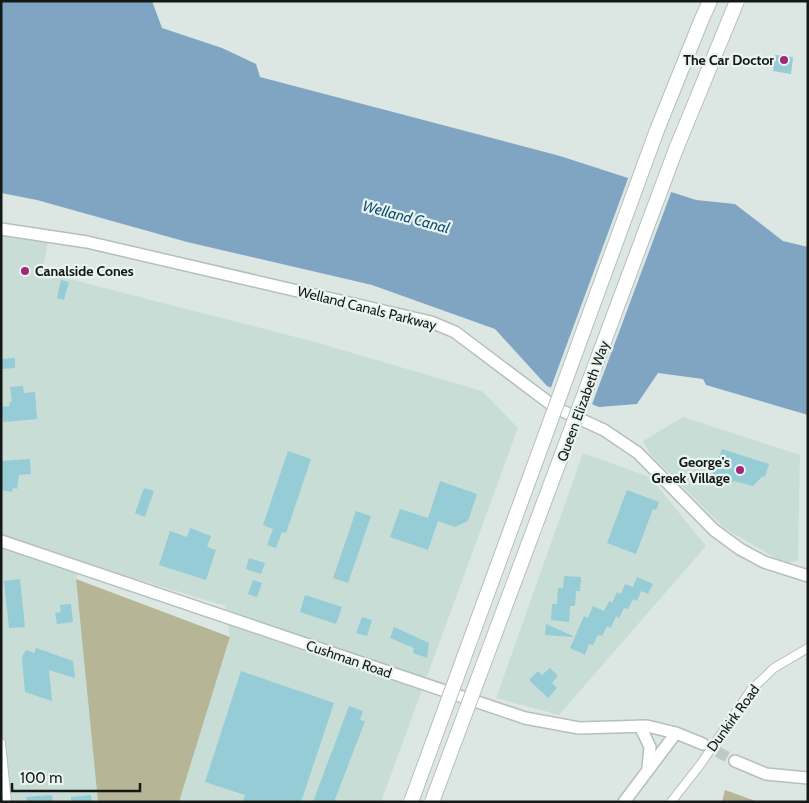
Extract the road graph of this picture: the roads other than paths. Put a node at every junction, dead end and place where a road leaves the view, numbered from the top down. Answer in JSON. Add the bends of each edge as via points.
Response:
{"nodes":[{"id":1,"x":710,"y":1,"type":"edge"},
{"id":2,"x":737,"y":1,"type":"edge"},
{"id":3,"x":1,"y":229,"type":"edge"},
{"id":4,"x":1,"y":541,"type":"edge"},
{"id":5,"x":808,"y":576,"type":"edge"},
{"id":6,"x":808,"y":648,"type":"edge"},
{"id":7,"x":640,"y":726,"type":"junction"},
{"id":8,"x":676,"y":733,"type":"junction"},
{"id":9,"x":1,"y":743,"type":"edge"},
{"id":10,"x":702,"y":744,"type":"tunnel mouth"},
{"id":11,"x":736,"y":761,"type":"tunnel mouth"},
{"id":12,"x":808,"y":769,"type":"edge"},
{"id":13,"x":646,"y":774,"type":"junction"},
{"id":14,"x":802,"y":778,"type":"edge"},
{"id":15,"x":8,"y":802,"type":"edge"},
{"id":16,"x":411,"y":802,"type":"edge"},
{"id":17,"x":432,"y":802,"type":"edge"},
{"id":18,"x":624,"y":802,"type":"edge"},
{"id":19,"x":670,"y":802,"type":"edge"}],
"edges":[{"from":1,"to":16,"type":"highway","name":"Queen Elizabeth Way","bridge":true,"via":[[657,130]]},
{"from":2,"to":17,"type":"highway","name":"Queen Elizabeth Way","bridge":true,"via":[[676,149]]},
{"from":3,"to":5,"type":"street","name":"Welland Canals Parkway","via":[[87,242],[432,322],[455,332],[556,408],[604,430],[638,452],[714,530],[740,549],[764,562]]},
{"from":4,"to":7,"type":"street","name":"Cushman Road","via":[[525,718],[579,728]]},
{"from":6,"to":19,"type":"street","name":"Dunkirk Road","via":[[774,668],[751,690],[700,765]]},
{"from":7,"to":8,"type":"street","name":"Cushman Road"},
{"from":7,"to":13,"type":"street","via":[[651,753]]},
{"from":8,"to":10,"type":"street","name":"Cushman Road"},
{"from":8,"to":13,"type":"street"},
{"from":9,"to":15,"type":"street"},
{"from":11,"to":14,"type":"street","via":[[766,774]]},
{"from":12,"to":14,"type":"street"},
{"from":13,"to":18,"type":"street"}]}
